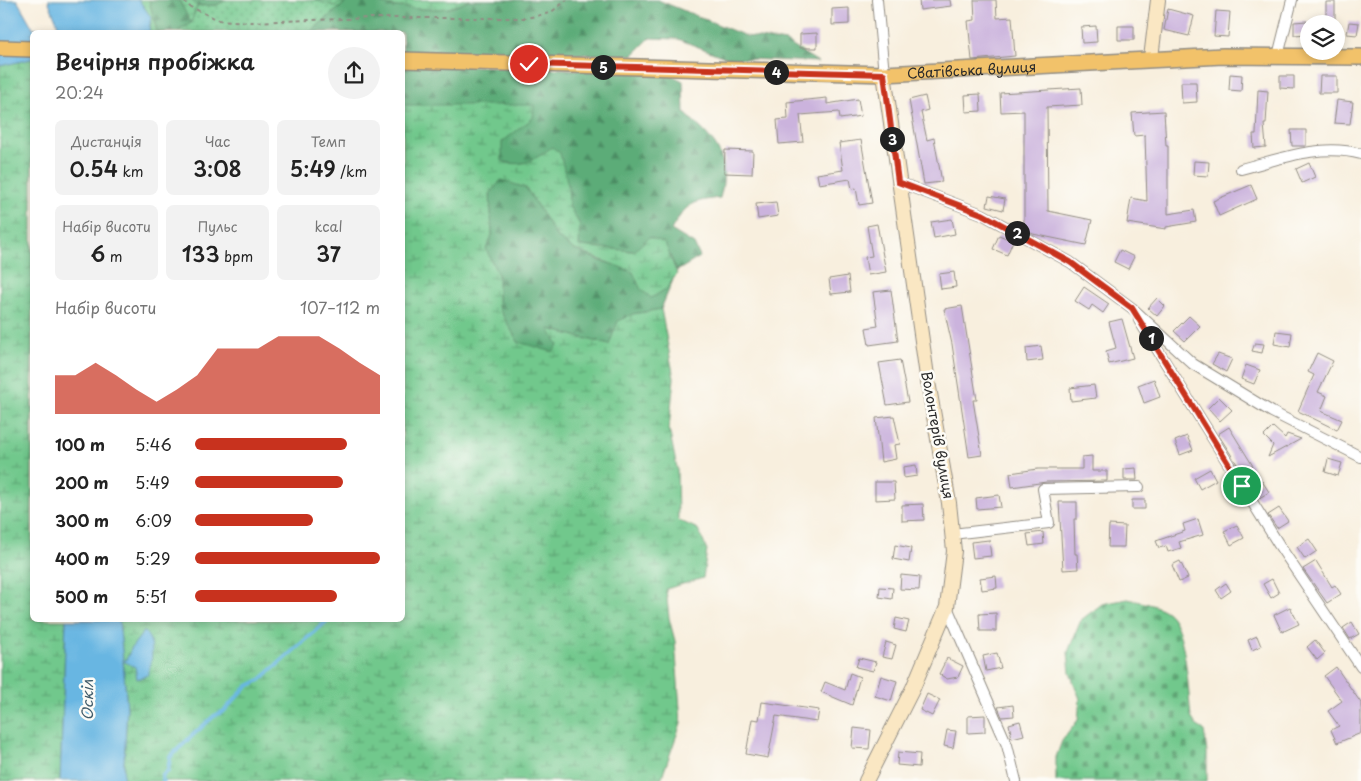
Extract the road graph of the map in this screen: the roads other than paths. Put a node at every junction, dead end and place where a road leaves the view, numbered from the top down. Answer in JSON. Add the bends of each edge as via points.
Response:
{"nodes":[{"id":1,"x":877,"y":0,"type":"edge"},
{"id":2,"x":1158,"y":0,"type":"edge"},
{"id":3,"x":1292,"y":0,"type":"edge"},
{"id":4,"x":0,"y":48,"type":"edge"},
{"id":5,"x":30,"y":48,"type":"edge"},
{"id":6,"x":1278,"y":56,"type":"junction"},
{"id":7,"x":1361,"y":57,"type":"edge"},
{"id":8,"x":1151,"y":58,"type":"junction"},
{"id":9,"x":405,"y":60,"type":"edge"},
{"id":10,"x":884,"y":74,"type":"junction"},
{"id":11,"x":1361,"y":154,"type":"edge"},
{"id":12,"x":1241,"y":169,"type":"dead end"},
{"id":13,"x":898,"y":182,"type":"junction"},
{"id":14,"x":1132,"y":308,"type":"junction"},
{"id":15,"x":1361,"y":457,"type":"edge"},
{"id":16,"x":1138,"y":487,"type":"dead end"},
{"id":17,"x":952,"y":534,"type":"junction"},
{"id":18,"x":947,"y":607,"type":"junction"},
{"id":19,"x":1357,"y":652,"type":"edge"},
{"id":20,"x":1361,"y":667,"type":"edge"},
{"id":21,"x":866,"y":781,"type":"edge"},
{"id":22,"x":1016,"y":781,"type":"edge"}],
"edges":[{"from":1,"to":10,"type":"street"},
{"from":2,"to":8,"type":"street"},
{"from":3,"to":6,"type":"street"},
{"from":4,"to":5,"type":"main road"},
{"from":6,"to":7,"type":"main road","name":"Сватівська вулиця"},
{"from":6,"to":8,"type":"main road","name":"Сватівська вулиця"},
{"from":8,"to":10,"type":"main road","name":"Сватівська вулиця"},
{"from":9,"to":10,"type":"main road","name":"Сватівська вулиця"},
{"from":10,"to":13,"type":"street","name":"Волонтерів вулиця"},
{"from":11,"to":12,"type":"street","via":[[1346,150],[1307,151]]},
{"from":13,"to":14,"type":"street","via":[[990,218],[1070,262]]},
{"from":13,"to":17,"type":"street","name":"Волонтерів вулиця"},
{"from":14,"to":15,"type":"street","via":[[1193,364],[1272,412]]},
{"from":14,"to":19,"type":"street","via":[[1279,545]]},
{"from":16,"to":17,"type":"street","via":[[1043,489],[1049,523]]},
{"from":17,"to":18,"type":"street","name":"Волонтерів вулиця","via":[[954,552]]},
{"from":18,"to":21,"type":"street","name":"Волонтерів вулиця","via":[[913,688]]},
{"from":18,"to":22,"type":"street","via":[[1007,745]]},
{"from":19,"to":20,"type":"street"}]}
